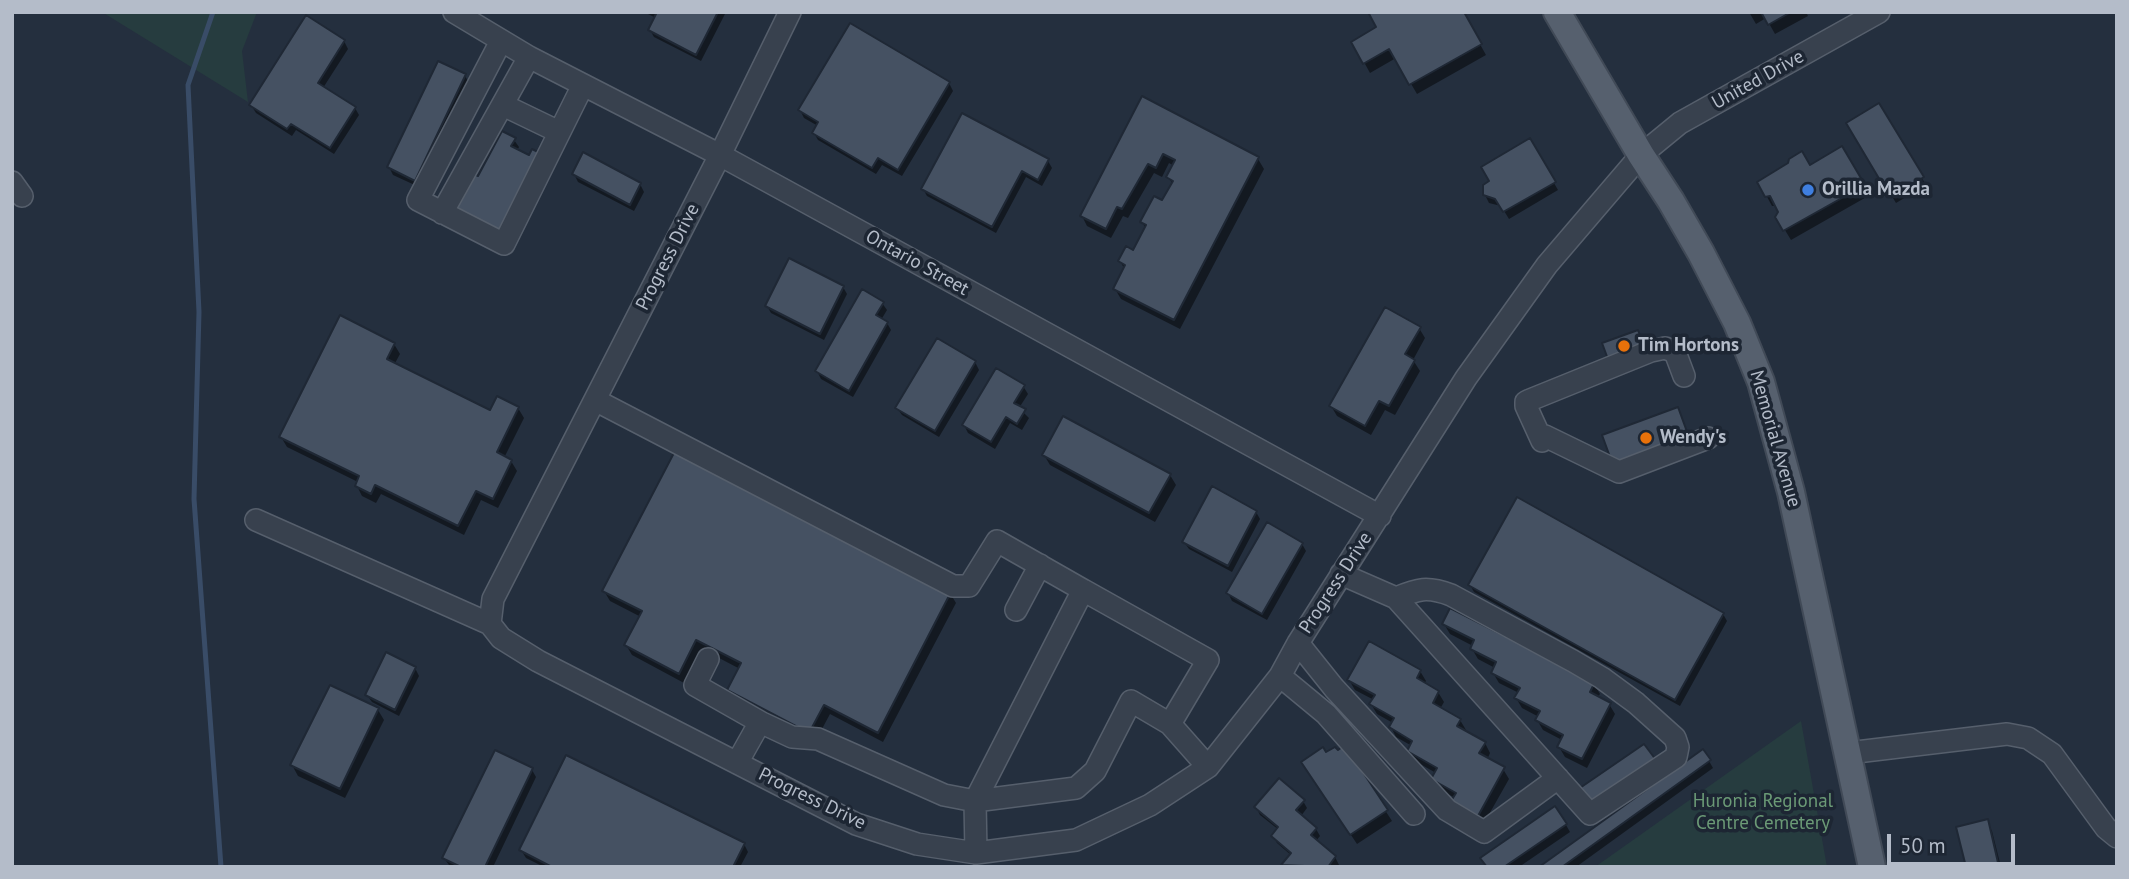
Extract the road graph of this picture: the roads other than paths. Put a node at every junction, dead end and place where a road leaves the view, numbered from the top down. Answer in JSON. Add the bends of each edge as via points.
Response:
{"nodes":[{"id":1,"x":454,"y":12,"type":"edge"},
{"id":2,"x":790,"y":12,"type":"edge"},
{"id":3,"x":1558,"y":12,"type":"edge"},
{"id":4,"x":1879,"y":12,"type":"edge"},
{"id":5,"x":501,"y":41,"type":"junction"},
{"id":6,"x":530,"y":57,"type":"junction"},
{"id":7,"x":583,"y":85,"type":"junction"},
{"id":8,"x":503,"y":105,"type":"junction"},
{"id":9,"x":559,"y":132,"type":"junction"},
{"id":10,"x":720,"y":155,"type":"junction"},
{"id":11,"x":1640,"y":155,"type":"junction"},
{"id":12,"x":442,"y":213,"type":"junction"},
{"id":13,"x":1684,"y":376,"type":"dead end"},
{"id":14,"x":595,"y":400,"type":"junction"},
{"id":15,"x":1708,"y":438,"type":"dead end"},
{"id":16,"x":1380,"y":516,"type":"junction"},
{"id":17,"x":256,"y":520,"type":"dead end"},
{"id":18,"x":1040,"y":565,"type":"junction"},
{"id":19,"x":1341,"y":574,"type":"junction"},
{"id":20,"x":1083,"y":590,"type":"junction"},
{"id":21,"x":1396,"y":598,"type":"junction"},
{"id":22,"x":1016,"y":610,"type":"dead end"},
{"id":23,"x":490,"y":624,"type":"junction"},
{"id":24,"x":1298,"y":643,"type":"junction"},
{"id":25,"x":708,"y":659,"type":"dead end"},
{"id":26,"x":1280,"y":676,"type":"junction"},
{"id":27,"x":760,"y":722,"type":"junction"},
{"id":28,"x":1170,"y":724,"type":"junction"},
{"id":29,"x":1848,"y":754,"type":"junction"},
{"id":30,"x":737,"y":763,"type":"junction"},
{"id":31,"x":1208,"y":766,"type":"junction"},
{"id":32,"x":1558,"y":778,"type":"junction"},
{"id":33,"x":975,"y":800,"type":"junction"},
{"id":34,"x":1414,"y":814,"type":"dead end"},
{"id":35,"x":2117,"y":837,"type":"edge"},
{"id":36,"x":976,"y":853,"type":"junction"},
{"id":37,"x":1872,"y":867,"type":"edge"}],
"edges":[{"from":1,"to":5,"type":"street","name":"Ontario Street"},
{"from":2,"to":10,"type":"street","name":"Progress Drive"},
{"from":3,"to":11,"type":"main road","name":"Memorial Avenue"},
{"from":4,"to":11,"type":"street","name":"United Drive","via":[[1680,124]]},
{"from":5,"to":6,"type":"street","name":"Ontario Street"},
{"from":5,"to":12,"type":"street","via":[[418,200]]},
{"from":6,"to":7,"type":"street","name":"Ontario Street"},
{"from":6,"to":8,"type":"street"},
{"from":7,"to":9,"type":"street"},
{"from":7,"to":10,"type":"street","name":"Ontario Street"},
{"from":8,"to":9,"type":"street"},
{"from":8,"to":12,"type":"street"},
{"from":9,"to":12,"type":"street","via":[[504,244]]},
{"from":10,"to":14,"type":"street","name":"Progress Drive"},
{"from":10,"to":16,"type":"street","name":"Ontario Street"},
{"from":11,"to":16,"type":"street","name":"Progress Drive","via":[[1547,265],[1466,378]]},
{"from":11,"to":29,"type":"main road","name":"Memorial Avenue","via":[[1721,288],[1761,382],[1791,492]]},
{"from":13,"to":15,"type":"street","via":[[1675,352],[1665,348],[1530,400],[1526,406],[1544,438],[1619,472]]},
{"from":14,"to":18,"type":"street","via":[[953,586],[969,586],[997,541]]},
{"from":14,"to":23,"type":"street","name":"Progress Drive","via":[[493,599]]},
{"from":16,"to":19,"type":"street","name":"Progress Drive"},
{"from":17,"to":23,"type":"street"},
{"from":18,"to":20,"type":"street"},
{"from":18,"to":22,"type":"street"},
{"from":19,"to":21,"type":"street"},
{"from":19,"to":24,"type":"street","name":"Progress Drive"},
{"from":20,"to":28,"type":"street","via":[[1208,660]]},
{"from":20,"to":33,"type":"street"},
{"from":21,"to":32,"type":"street"},
{"from":21,"to":32,"type":"street","via":[[1418,589],[1451,594],[1602,678],[1666,729],[1678,747],[1676,757],[1590,814]]},
{"from":23,"to":30,"type":"street","name":"Progress Drive","via":[[501,638],[538,660]]},
{"from":24,"to":26,"type":"street","name":"Progress Drive"},
{"from":24,"to":32,"type":"street","via":[[1447,810],[1484,832]]},
{"from":25,"to":27,"type":"street","via":[[695,685]]},
{"from":26,"to":31,"type":"street","name":"Progress Drive"},
{"from":26,"to":34,"type":"street","via":[[1326,714]]},
{"from":27,"to":30,"type":"street"},
{"from":27,"to":33,"type":"street","via":[[792,737],[818,739],[944,795]]},
{"from":28,"to":31,"type":"street"},
{"from":28,"to":33,"type":"street","via":[[1131,701],[1095,771],[1076,788]]},
{"from":29,"to":35,"type":"street","via":[[2007,734],[2028,738],[2052,754]]},
{"from":29,"to":37,"type":"main road","name":"Memorial Avenue"},
{"from":30,"to":36,"type":"street","name":"Progress Drive","via":[[856,824],[917,844]]},
{"from":31,"to":36,"type":"street","name":"Progress Drive","via":[[1150,806],[1076,840]]},
{"from":33,"to":36,"type":"street"}]}
